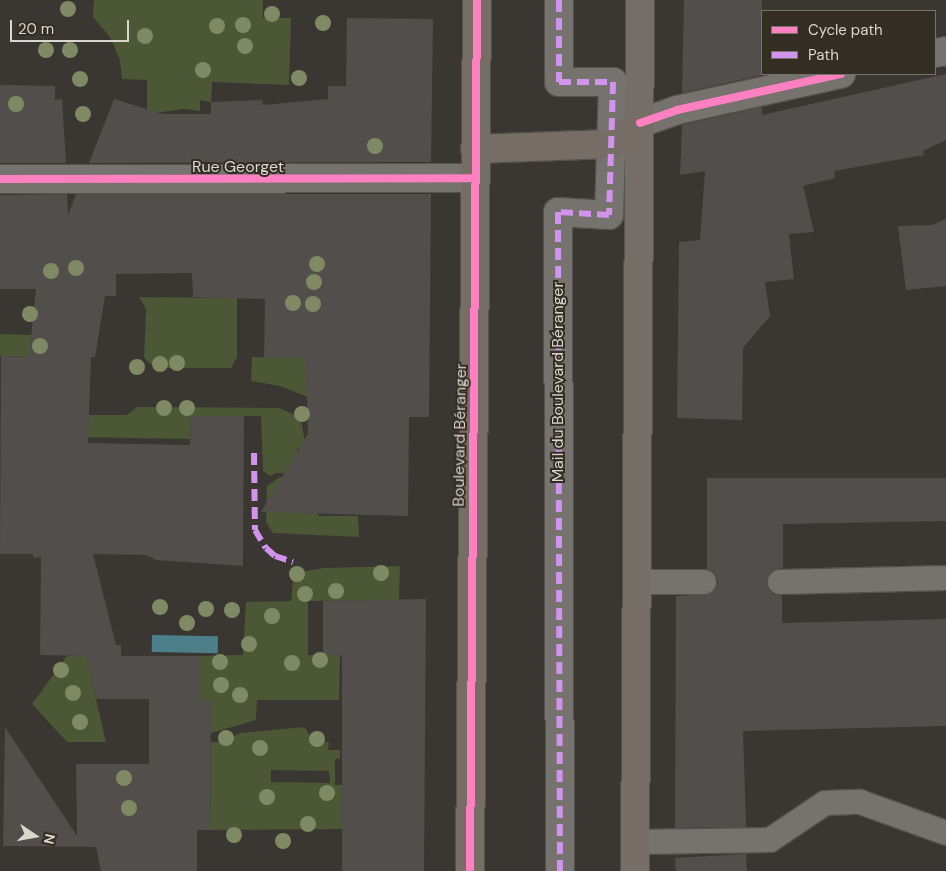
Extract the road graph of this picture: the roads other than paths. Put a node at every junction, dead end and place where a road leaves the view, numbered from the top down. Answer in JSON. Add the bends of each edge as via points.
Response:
{"nodes":[{"id":1,"x":477,"y":0,"type":"edge"},
{"id":2,"x":560,"y":0,"type":"edge"},
{"id":3,"x":640,"y":0,"type":"edge"},
{"id":4,"x":836,"y":75,"type":"edge"},
{"id":5,"x":640,"y":123,"type":"junction"},
{"id":6,"x":611,"y":144,"type":"junction"},
{"id":7,"x":476,"y":149,"type":"junction"},
{"id":8,"x":476,"y":178,"type":"junction"},
{"id":9,"x":0,"y":179,"type":"edge"},
{"id":10,"x":946,"y":578,"type":"edge"},
{"id":11,"x":637,"y":582,"type":"junction"},
{"id":12,"x":704,"y":582,"type":"dead end"},
{"id":13,"x":780,"y":582,"type":"dead end"},
{"id":14,"x":946,"y":833,"type":"edge"},
{"id":15,"x":635,"y":842,"type":"junction"},
{"id":16,"x":470,"y":871,"type":"edge"},
{"id":17,"x":560,"y":871,"type":"edge"},
{"id":18,"x":635,"y":871,"type":"edge"}],
"edges":[{"from":1,"to":7,"type":"main road","name":"Boulevard Béranger"},
{"from":2,"to":6,"type":"street","name":"Mail du Boulevard Béranger","via":[[559,82],[613,82]]},
{"from":3,"to":5,"type":"main road"},
{"from":4,"to":5,"type":"street","via":[[677,110]]},
{"from":5,"to":6,"type":"main road"},
{"from":5,"to":11,"type":"main road"},
{"from":6,"to":7,"type":"main road"},
{"from":6,"to":17,"type":"street","name":"Mail du Boulevard Béranger","via":[[609,215],[558,212]]},
{"from":7,"to":8,"type":"main road","name":"Boulevard Béranger"},
{"from":8,"to":9,"type":"street","name":"Rue Georget"},
{"from":8,"to":16,"type":"main road","name":"Boulevard Béranger"},
{"from":10,"to":13,"type":"lane"},
{"from":11,"to":12,"type":"lane"},
{"from":11,"to":15,"type":"main road"},
{"from":14,"to":15,"type":"lane","via":[[860,802],[824,803],[770,840]]},
{"from":15,"to":18,"type":"main road"}]}
